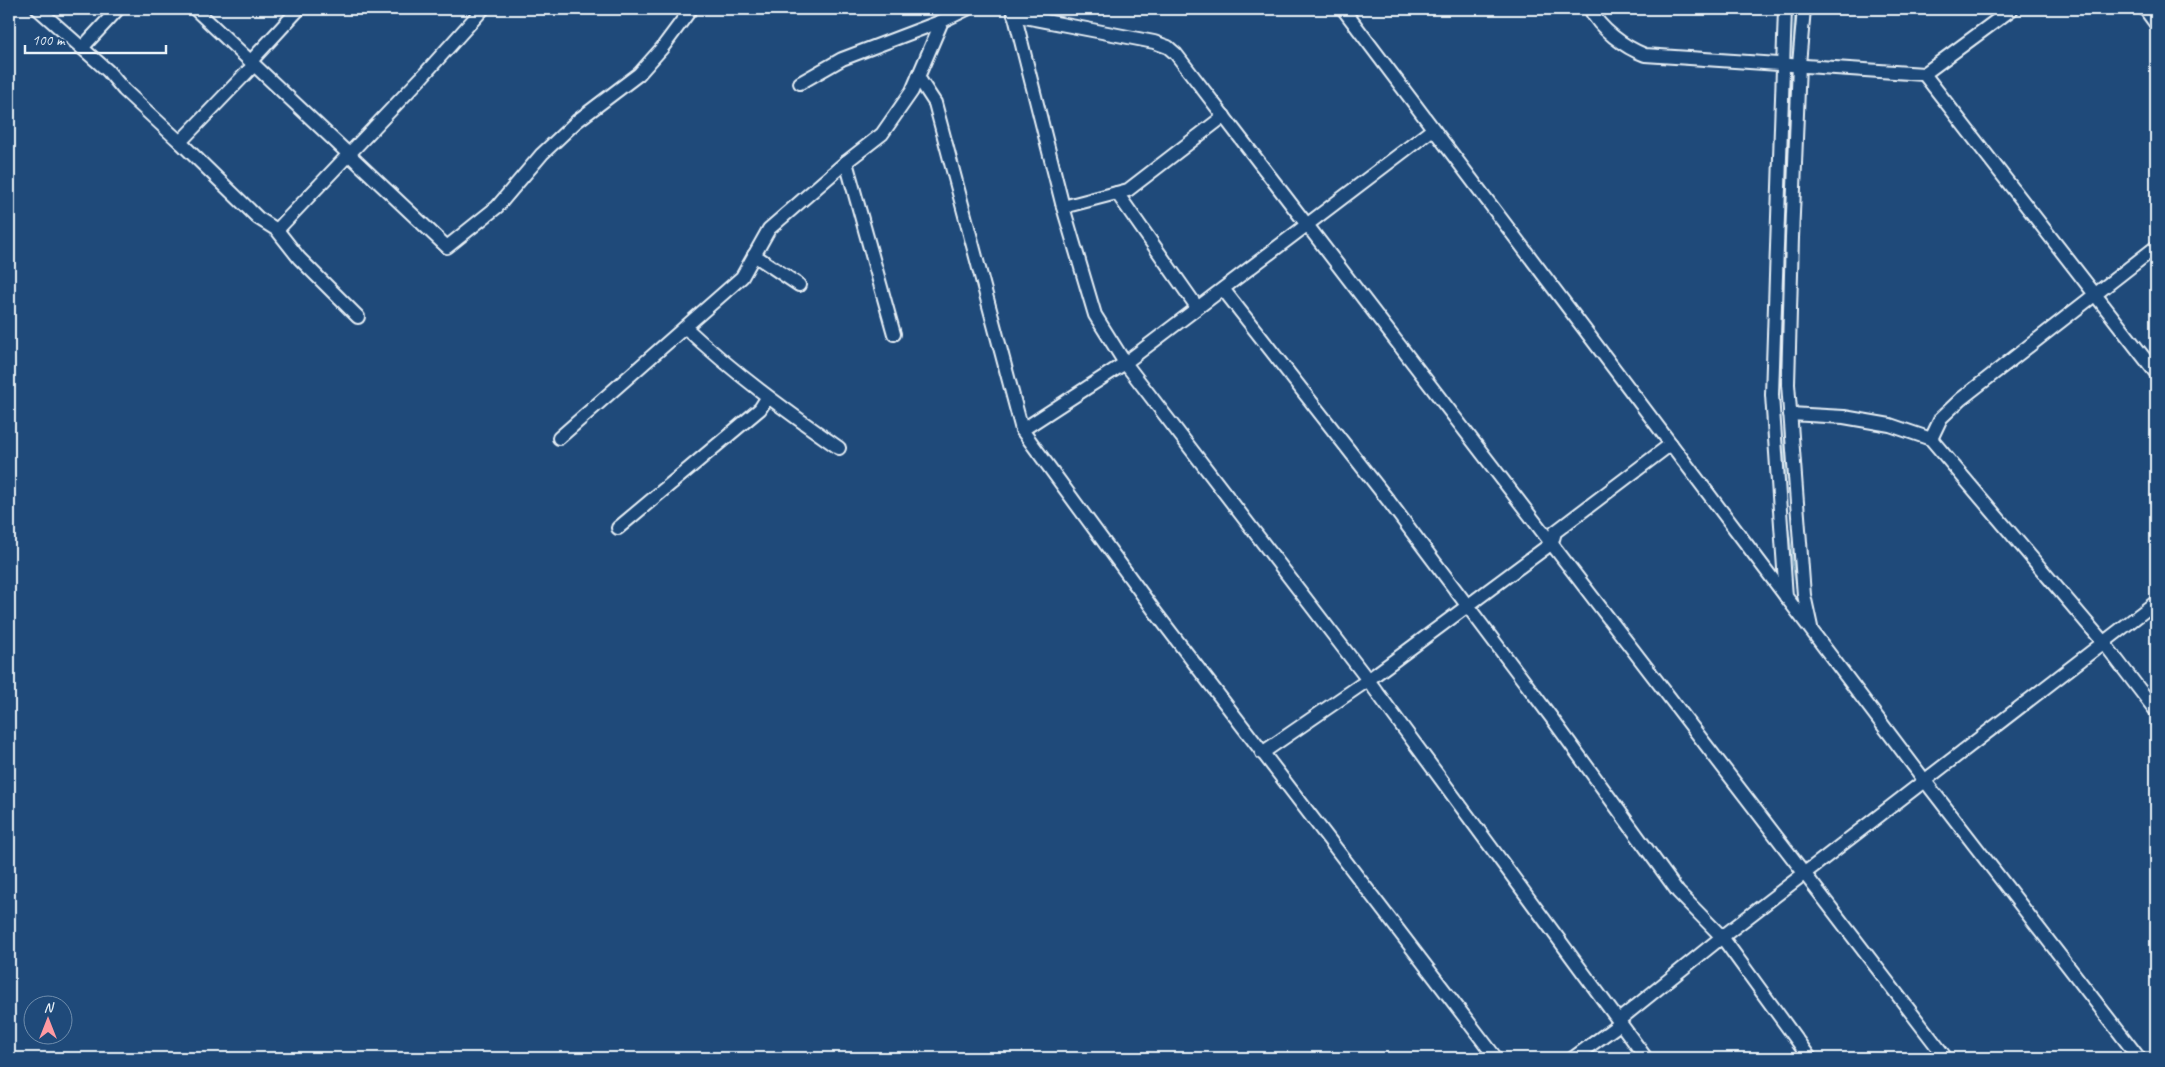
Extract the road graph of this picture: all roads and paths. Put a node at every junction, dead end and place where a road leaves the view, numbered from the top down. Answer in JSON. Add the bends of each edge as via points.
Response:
{"nodes":[{"id":1,"x":38,"y":9,"type":"edge"},
{"id":2,"x":118,"y":9,"type":"edge"},
{"id":3,"x":195,"y":9,"type":"edge"},
{"id":4,"x":299,"y":9,"type":"edge"},
{"id":5,"x":483,"y":9,"type":"edge"},
{"id":6,"x":692,"y":9,"type":"edge"},
{"id":7,"x":967,"y":9,"type":"edge"},
{"id":8,"x":1343,"y":9,"type":"edge"},
{"id":9,"x":1590,"y":9,"type":"edge"},
{"id":10,"x":1784,"y":9,"type":"edge"},
{"id":11,"x":1804,"y":9,"type":"edge"},
{"id":12,"x":2012,"y":9,"type":"edge"},
{"id":13,"x":2145,"y":9,"type":"edge"},
{"id":14,"x":1014,"y":12,"type":"edge"},
{"id":15,"x":942,"y":21,"type":"junction"},
{"id":16,"x":2156,"y":24,"type":"edge"},
{"id":17,"x":82,"y":48,"type":"junction"},
{"id":18,"x":253,"y":63,"type":"junction"},
{"id":19,"x":1783,"y":63,"type":"junction"},
{"id":20,"x":1799,"y":64,"type":"junction"},
{"id":21,"x":1924,"y":74,"type":"junction"},
{"id":22,"x":918,"y":78,"type":"junction"},
{"id":23,"x":800,"y":83,"type":"dead end"},
{"id":24,"x":1224,"y":116,"type":"junction"},
{"id":25,"x":1433,"y":129,"type":"junction"},
{"id":26,"x":180,"y":142,"type":"junction"},
{"id":27,"x":348,"y":154,"type":"junction"},
{"id":28,"x":846,"y":162,"type":"junction"},
{"id":29,"x":1117,"y":194,"type":"junction"},
{"id":30,"x":1063,"y":207,"type":"junction"},
{"id":31,"x":1307,"y":224,"type":"junction"},
{"id":32,"x":277,"y":230,"type":"junction"},
{"id":33,"x":2156,"y":247,"type":"edge"},
{"id":34,"x":754,"y":255,"type":"junction"},
{"id":35,"x":799,"y":285,"type":"dead end"},
{"id":36,"x":1223,"y":289,"type":"junction"},
{"id":37,"x":2094,"y":294,"type":"junction"},
{"id":38,"x":1197,"y":307,"type":"junction"},
{"id":39,"x":358,"y":318,"type":"dead end"},
{"id":40,"x":686,"y":328,"type":"junction"},
{"id":41,"x":894,"y":334,"type":"dead end"},
{"id":42,"x":1124,"y":363,"type":"junction"},
{"id":43,"x":2156,"y":374,"type":"edge"},
{"id":44,"x":767,"y":398,"type":"junction"},
{"id":45,"x":1790,"y":414,"type":"junction"},
{"id":46,"x":1022,"y":430,"type":"junction"},
{"id":47,"x":560,"y":438,"type":"dead end"},
{"id":48,"x":1931,"y":439,"type":"junction"},
{"id":49,"x":1671,"y":444,"type":"junction"},
{"id":50,"x":838,"y":448,"type":"dead end"},
{"id":51,"x":618,"y":528,"type":"dead end"},
{"id":52,"x":1552,"y":543,"type":"junction"},
{"id":53,"x":1786,"y":597,"type":"junction"},
{"id":54,"x":2156,"y":602,"type":"edge"},
{"id":55,"x":1468,"y":606,"type":"junction"},
{"id":56,"x":1812,"y":631,"type":"junction"},
{"id":57,"x":2104,"y":642,"type":"junction"},
{"id":58,"x":1368,"y":680,"type":"junction"},
{"id":59,"x":2156,"y":711,"type":"edge"},
{"id":60,"x":1262,"y":753,"type":"junction"},
{"id":61,"x":1924,"y":781,"type":"junction"},
{"id":62,"x":1804,"y":873,"type":"junction"},
{"id":63,"x":1722,"y":937,"type":"junction"},
{"id":64,"x":1619,"y":1020,"type":"junction"},
{"id":65,"x":1496,"y":1058,"type":"edge"},
{"id":66,"x":1573,"y":1058,"type":"edge"},
{"id":67,"x":1646,"y":1058,"type":"edge"},
{"id":68,"x":1810,"y":1058,"type":"edge"},
{"id":69,"x":1946,"y":1058,"type":"edge"},
{"id":70,"x":2139,"y":1058,"type":"edge"}],
"edges":[{"from":1,"to":17,"type":"street"},
{"from":2,"to":17,"type":"street"},
{"from":3,"to":18,"type":"street"},
{"from":4,"to":18,"type":"street"},
{"from":5,"to":27,"type":"street"},
{"from":6,"to":27,"type":"street","via":[[638,74],[578,121],[542,154],[497,207],[448,246]]},
{"from":7,"to":15,"type":"street"},
{"from":8,"to":25,"type":"street"},
{"from":9,"to":19,"type":"street","via":[[1613,35],[1645,55]]},
{"from":10,"to":19,"type":"street"},
{"from":11,"to":20,"type":"street"},
{"from":12,"to":21,"type":"street"},
{"from":13,"to":16,"type":"street"},
{"from":14,"to":24,"type":"street","via":[[1168,47]]},
{"from":14,"to":30,"type":"street"},
{"from":15,"to":22,"type":"street"},
{"from":15,"to":23,"type":"street","via":[[842,59]]},
{"from":17,"to":26,"type":"street"},
{"from":18,"to":26,"type":"street"},
{"from":18,"to":27,"type":"street"},
{"from":19,"to":20,"type":"street"},
{"from":19,"to":53,"type":"street","via":[[1772,395]]},
{"from":20,"to":21,"type":"street"},
{"from":20,"to":45,"type":"street","via":[[1788,384]]},
{"from":21,"to":37,"type":"street"},
{"from":22,"to":28,"type":"street","via":[[882,134]]},
{"from":22,"to":46,"type":"street","via":[[935,103]]},
{"from":24,"to":29,"type":"street","via":[[1153,172]]},
{"from":24,"to":31,"type":"street"},
{"from":25,"to":31,"type":"street"},
{"from":25,"to":49,"type":"street"},
{"from":26,"to":32,"type":"street","via":[[258,218]]},
{"from":27,"to":32,"type":"street"},
{"from":28,"to":34,"type":"street","via":[[769,229]]},
{"from":28,"to":41,"type":"street"},
{"from":29,"to":30,"type":"street"},
{"from":29,"to":38,"type":"street"},
{"from":30,"to":42,"type":"street","via":[[1094,315]]},
{"from":31,"to":36,"type":"street"},
{"from":31,"to":52,"type":"street"},
{"from":32,"to":39,"type":"street","via":[[299,258]]},
{"from":33,"to":37,"type":"street"},
{"from":34,"to":35,"type":"street"},
{"from":34,"to":40,"type":"street","via":[[742,277]]},
{"from":36,"to":38,"type":"street"},
{"from":36,"to":55,"type":"street"},
{"from":37,"to":43,"type":"street"},
{"from":37,"to":48,"type":"street","via":[[1961,399],[1941,418]]},
{"from":38,"to":42,"type":"street"},
{"from":40,"to":44,"type":"street"},
{"from":40,"to":47,"type":"street"},
{"from":42,"to":46,"type":"street"},
{"from":42,"to":58,"type":"street"},
{"from":44,"to":50,"type":"street"},
{"from":44,"to":51,"type":"street","via":[[760,410]]},
{"from":45,"to":48,"type":"street","via":[[1844,417],[1890,425]]},
{"from":45,"to":56,"type":"street","via":[[1804,595]]},
{"from":46,"to":60,"type":"street"},
{"from":48,"to":57,"type":"street"},
{"from":49,"to":52,"type":"street","via":[[1555,532]]},
{"from":49,"to":53,"type":"street"},
{"from":52,"to":55,"type":"street"},
{"from":52,"to":62,"type":"street"},
{"from":53,"to":56,"type":"street"},
{"from":54,"to":57,"type":"street"},
{"from":55,"to":58,"type":"street"},
{"from":55,"to":63,"type":"street","via":[[1678,892]]},
{"from":56,"to":61,"type":"street"},
{"from":57,"to":59,"type":"street"},
{"from":57,"to":61,"type":"street"},
{"from":58,"to":60,"type":"street"},
{"from":58,"to":64,"type":"street"},
{"from":60,"to":65,"type":"street"},
{"from":61,"to":62,"type":"street"},
{"from":61,"to":70,"type":"street"},
{"from":62,"to":63,"type":"street"},
{"from":62,"to":69,"type":"street"},
{"from":63,"to":64,"type":"street"},
{"from":63,"to":68,"type":"street"},
{"from":64,"to":66,"type":"street","via":[[1617,1026]]},
{"from":64,"to":67,"type":"street"}]}
